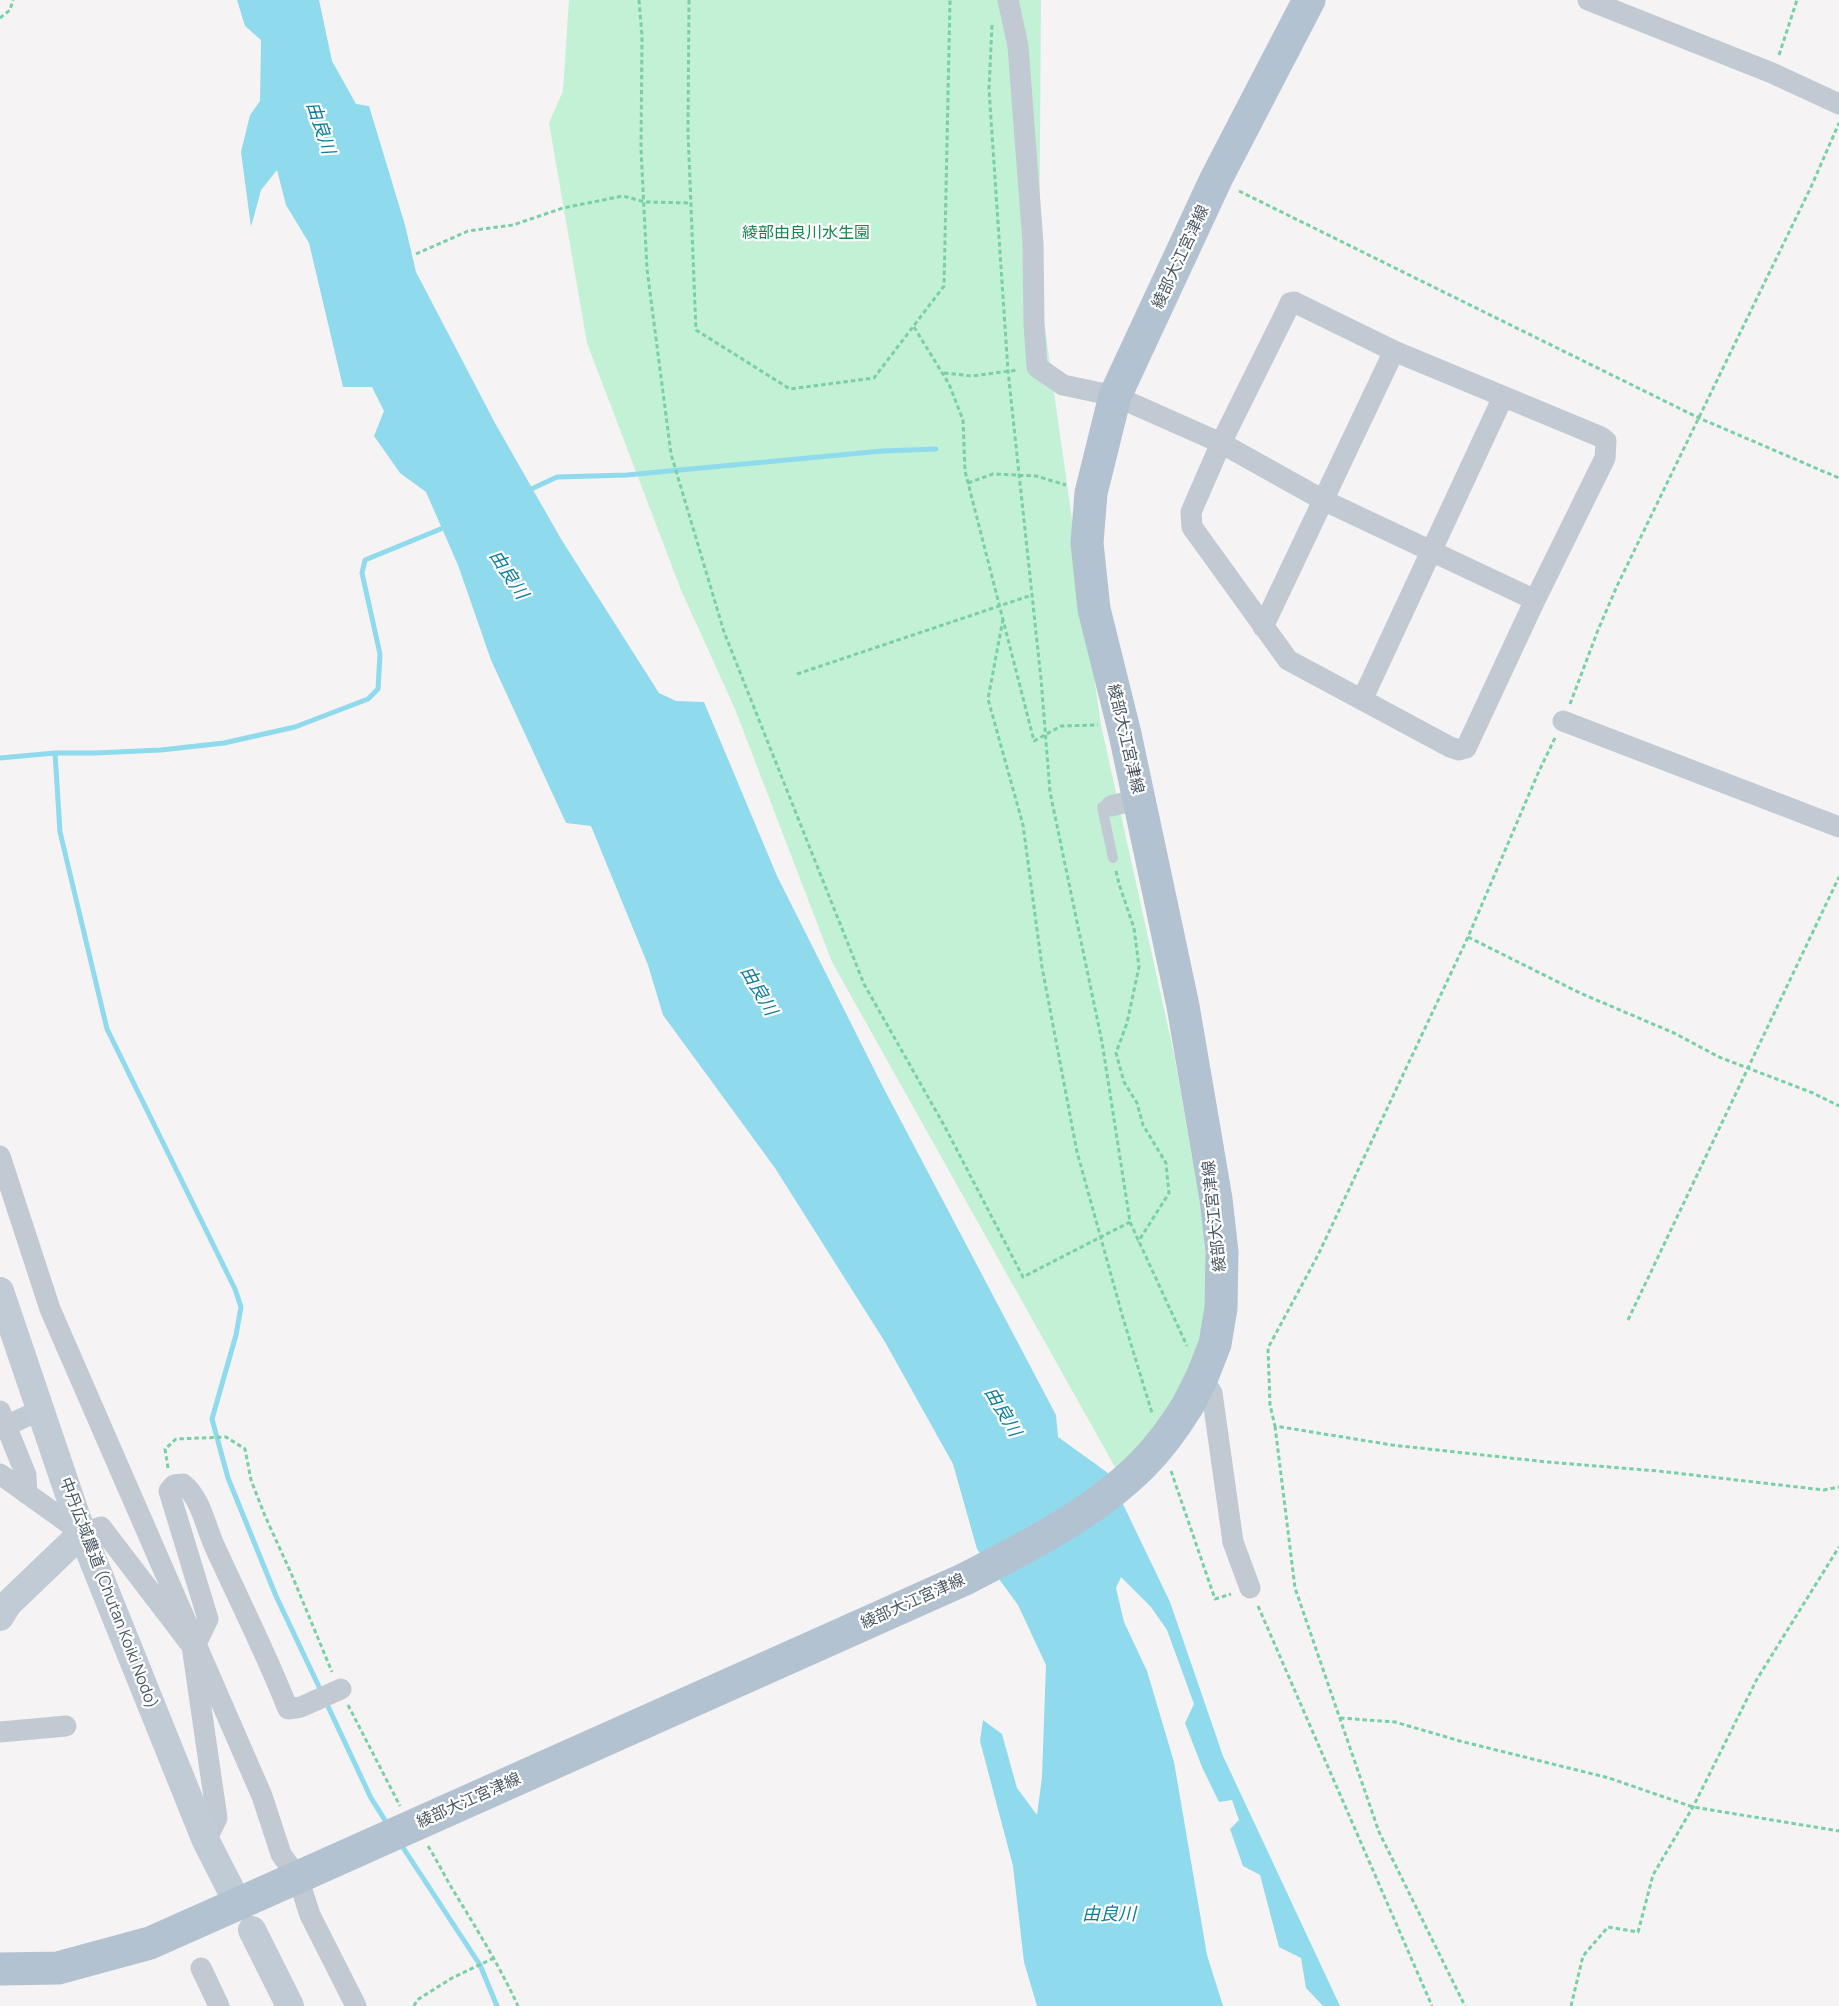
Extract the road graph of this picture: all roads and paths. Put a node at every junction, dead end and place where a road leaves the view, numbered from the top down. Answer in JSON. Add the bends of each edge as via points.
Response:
{"nodes":[{"id":1,"x":13,"y":0,"type":"edge"},
{"id":2,"x":639,"y":0,"type":"edge"},
{"id":3,"x":689,"y":0,"type":"edge"},
{"id":4,"x":950,"y":0,"type":"edge"},
{"id":5,"x":1008,"y":0,"type":"edge"},
{"id":6,"x":1309,"y":0,"type":"edge"},
{"id":7,"x":1588,"y":0,"type":"edge"},
{"id":8,"x":1797,"y":0,"type":"edge"},
{"id":9,"x":0,"y":18,"type":"edge"},
{"id":10,"x":992,"y":22,"type":"dead end"},
{"id":11,"x":1772,"y":73,"type":"junction"},
{"id":12,"x":1839,"y":104,"type":"edge"},
{"id":13,"x":1839,"y":122,"type":"edge"},
{"id":14,"x":1216,"y":180,"type":"junction"},
{"id":15,"x":691,"y":203,"type":"junction"},
{"id":16,"x":416,"y":255,"type":"dead end"},
{"id":17,"x":913,"y":326,"type":"junction"},
{"id":18,"x":1394,"y":351,"type":"junction"},
{"id":19,"x":1037,"y":367,"type":"junction"},
{"id":20,"x":1008,"y":371,"type":"junction"},
{"id":21,"x":943,"y":373,"type":"junction"},
{"id":22,"x":1115,"y":396,"type":"junction"},
{"id":23,"x":1503,"y":397,"type":"junction"},
{"id":24,"x":1699,"y":418,"type":"junction"},
{"id":25,"x":1221,"y":443,"type":"junction"},
{"id":26,"x":1019,"y":475,"type":"junction"},
{"id":27,"x":1839,"y":478,"type":"edge"},
{"id":28,"x":968,"y":483,"type":"junction"},
{"id":29,"x":1090,"y":493,"type":"junction"},
{"id":30,"x":1323,"y":501,"type":"junction"},
{"id":31,"x":1431,"y":551,"type":"junction"},
{"id":32,"x":1032,"y":595,"type":"junction"},
{"id":33,"x":1535,"y":600,"type":"junction"},
{"id":34,"x":1000,"y":606,"type":"junction"},
{"id":35,"x":1003,"y":619,"type":"junction"},
{"id":36,"x":1263,"y":627,"type":"junction"},
{"id":37,"x":797,"y":674,"type":"dead end"},
{"id":38,"x":1362,"y":700,"type":"junction"},
{"id":39,"x":1563,"y":722,"type":"junction"},
{"id":40,"x":1125,"y":734,"type":"junction"},
{"id":41,"x":1046,"y":735,"type":"junction"},
{"id":42,"x":1125,"y":803,"type":"junction"},
{"id":43,"x":1839,"y":827,"type":"edge"},
{"id":44,"x":1113,"y":858,"type":"joint"},
{"id":45,"x":1839,"y":877,"type":"edge"},
{"id":46,"x":1468,"y":937,"type":"junction"},
{"id":47,"x":1748,"y":1068,"type":"junction"},
{"id":48,"x":1839,"y":1106,"type":"edge"},
{"id":49,"x":0,"y":1156,"type":"edge"},
{"id":50,"x":5,"y":1189,"type":"edge"},
{"id":51,"x":1130,"y":1221,"type":"junction"},
{"id":52,"x":1138,"y":1242,"type":"junction"},
{"id":53,"x":0,"y":1291,"type":"edge"},
{"id":54,"x":1629,"y":1320,"type":"dead end"},
{"id":55,"x":1195,"y":1391,"type":"junction"},
{"id":56,"x":40,"y":1410,"type":"junction"},
{"id":57,"x":1153,"y":1416,"type":"dead end"},
{"id":58,"x":3,"y":1418,"type":"edge"},
{"id":59,"x":1275,"y":1426,"type":"junction"},
{"id":60,"x":1168,"y":1461,"type":"dead end"},
{"id":61,"x":0,"y":1474,"type":"edge"},
{"id":62,"x":1839,"y":1487,"type":"edge"},
{"id":63,"x":27,"y":1494,"type":"junction"},
{"id":64,"x":82,"y":1533,"type":"junction"},
{"id":65,"x":1839,"y":1547,"type":"edge"},
{"id":66,"x":1250,"y":1588,"type":"junction"},
{"id":67,"x":0,"y":1617,"type":"edge"},
{"id":68,"x":194,"y":1645,"type":"junction"},
{"id":69,"x":341,"y":1689,"type":"dead end"},
{"id":70,"x":1340,"y":1718,"type":"junction"},
{"id":71,"x":66,"y":1726,"type":"dead end"},
{"id":72,"x":0,"y":1732,"type":"edge"},
{"id":73,"x":1693,"y":1807,"type":"junction"},
{"id":74,"x":1839,"y":1831,"type":"edge"},
{"id":75,"x":206,"y":1841,"type":"junction"},
{"id":76,"x":302,"y":1876,"type":"junction"},
{"id":77,"x":231,"y":1890,"type":"dead end"},
{"id":78,"x":252,"y":1930,"type":"dead end"},
{"id":79,"x":494,"y":1958,"type":"dead end"},
{"id":80,"x":201,"y":1968,"type":"dead end"},
{"id":81,"x":0,"y":1969,"type":"edge"},
{"id":82,"x":219,"y":2006,"type":"edge"},
{"id":83,"x":290,"y":2006,"type":"edge"},
{"id":84,"x":356,"y":2006,"type":"edge"},
{"id":85,"x":414,"y":2006,"type":"edge"},
{"id":86,"x":1432,"y":2006,"type":"edge"},
{"id":87,"x":1465,"y":2006,"type":"edge"},
{"id":88,"x":1571,"y":2006,"type":"edge"}],
"edges":[{"from":1,"to":9,"type":"path","via":[[10,10]]},
{"from":2,"to":51,"type":"path","via":[[647,269],[671,453],[724,632],[864,984],[1023,1277]]},
{"from":3,"to":15,"type":"path"},
{"from":4,"to":17,"type":"path","via":[[944,286]]},
{"from":5,"to":19,"type":"street","via":[[1018,46],[1033,243]]},
{"from":6,"to":14,"type":"main road","name":"綾部大江宮津線"},
{"from":7,"to":11,"type":"street"},
{"from":8,"to":11,"type":"path"},
{"from":10,"to":20,"type":"path","via":[[989,89]]},
{"from":11,"to":12,"type":"street"},
{"from":13,"to":24,"type":"path"},
{"from":14,"to":22,"type":"main road","name":"綾部大江宮津線"},
{"from":14,"to":24,"type":"path"},
{"from":15,"to":16,"type":"path","via":[[645,202],[623,196],[563,208],[513,225],[468,231]]},
{"from":15,"to":17,"type":"path","via":[[696,330],[790,389],[874,378]]},
{"from":17,"to":21,"type":"path"},
{"from":18,"to":23,"type":"street"},
{"from":18,"to":25,"type":"street","via":[[1290,303]]},
{"from":18,"to":30,"type":"street"},
{"from":19,"to":20,"type":"path"},
{"from":19,"to":22,"type":"street","via":[[1063,385]]},
{"from":20,"to":21,"type":"path","via":[[972,376]]},
{"from":20,"to":26,"type":"path"},
{"from":21,"to":28,"type":"path","via":[[963,420],[964,471]]},
{"from":22,"to":25,"type":"street"},
{"from":22,"to":29,"type":"main road","name":"綾部大江宮津線"},
{"from":23,"to":31,"type":"street"},
{"from":23,"to":33,"type":"street","via":[[1606,441],[1605,458]]},
{"from":24,"to":27,"type":"path"},
{"from":24,"to":39,"type":"path","via":[[1617,586]]},
{"from":25,"to":30,"type":"street"},
{"from":25,"to":36,"type":"street","via":[[1191,512],[1192,527]]},
{"from":26,"to":28,"type":"path","via":[[993,474]]},
{"from":26,"to":29,"type":"path","via":[[1036,476]]},
{"from":26,"to":32,"type":"path"},
{"from":28,"to":34,"type":"path"},
{"from":29,"to":40,"type":"main road","name":"綾部大江宮津線","via":[[1087,543],[1094,609]]},
{"from":30,"to":31,"type":"street"},
{"from":30,"to":36,"type":"street"},
{"from":31,"to":33,"type":"street"},
{"from":31,"to":38,"type":"street"},
{"from":32,"to":34,"type":"path"},
{"from":32,"to":41,"type":"path"},
{"from":33,"to":38,"type":"street","via":[[1466,748],[1450,747]]},
{"from":34,"to":35,"type":"path"},
{"from":34,"to":37,"type":"path"},
{"from":35,"to":41,"type":"path","via":[[1035,741]]},
{"from":35,"to":57,"type":"path","via":[[988,699],[1023,825],[1042,967],[1077,1152]]},
{"from":36,"to":38,"type":"street","via":[[1288,660]]},
{"from":39,"to":43,"type":"street"},
{"from":39,"to":46,"type":"path"},
{"from":40,"to":41,"type":"path","via":[[1101,725],[1061,726]]},
{"from":40,"to":42,"type":"main road","name":"綾部大江宮津線"},
{"from":41,"to":51,"type":"path","via":[[1050,792],[1102,1042]]},
{"from":42,"to":44,"type":"lane","via":[[1102,807]]},
{"from":42,"to":55,"type":"main road","name":"綾部大江宮津線","via":[[1183,1006],[1216,1198],[1221,1241],[1221,1308],[1215,1344]]},
{"from":44,"to":52,"type":"path","via":[[1134,928],[1139,967],[1116,1053],[1143,1125],[1166,1163],[1169,1193]]},
{"from":45,"to":47,"type":"path"},
{"from":46,"to":47,"type":"path","via":[[1580,993]]},
{"from":46,"to":59,"type":"path","via":[[1318,1255],[1268,1348],[1270,1405]]},
{"from":47,"to":48,"type":"path"},
{"from":47,"to":54,"type":"path"},
{"from":49,"to":50,"type":"street"},
{"from":50,"to":68,"type":"street","via":[[50,1309]]},
{"from":51,"to":52,"type":"path"},
{"from":52,"to":55,"type":"path"},
{"from":53,"to":56,"type":"street","name":"中丹広域農道 (Chutan Koiki Nodo)"},
{"from":55,"to":66,"type":"street","via":[[1212,1393],[1233,1542]]},
{"from":55,"to":76,"type":"main road","name":"綾部大江宮津線","bridge":true,"via":[[1168,1437],[1143,1465],[1077,1516],[1032,1544],[964,1579]]},
{"from":56,"to":58,"type":"street"},
{"from":56,"to":64,"type":"street","name":"中丹広域農道 (Chutan Koiki Nodo)"},
{"from":58,"to":63,"type":"street","via":[[26,1475]]},
{"from":59,"to":62,"type":"path","via":[[1392,1445],[1547,1462],[1824,1490]]},
{"from":59,"to":70,"type":"path","via":[[1295,1588]]},
{"from":60,"to":66,"type":"path","via":[[1215,1599]]},
{"from":61,"to":63,"type":"street"},
{"from":63,"to":64,"type":"street"},
{"from":64,"to":67,"type":"street","via":[[8,1604]]},
{"from":64,"to":68,"type":"street","via":[[101,1527]]},
{"from":64,"to":75,"type":"street","name":"中丹広域農道 (Chutan Koiki Nodo)"},
{"from":65,"to":73,"type":"path","via":[[1757,1679]]},
{"from":66,"to":86,"type":"path"},
{"from":68,"to":69,"type":"street","via":[[208,1619],[169,1491],[174,1485],[183,1484],[192,1491],[288,1709]]},
{"from":68,"to":75,"type":"street","via":[[216,1818]]},
{"from":68,"to":76,"type":"street","via":[[262,1796],[281,1854]]},
{"from":70,"to":73,"type":"path","via":[[1395,1722],[1609,1778]]},
{"from":70,"to":87,"type":"path","via":[[1379,1832]]},
{"from":71,"to":72,"type":"street"},
{"from":73,"to":74,"type":"path"},
{"from":73,"to":88,"type":"path","via":[[1653,1875],[1638,1932],[1608,1927],[1583,1956]]},
{"from":75,"to":77,"type":"street","name":"中丹広域農道 (Chutan Koiki Nodo)"},
{"from":76,"to":81,"type":"main road","name":"綾部大江宮津線","via":[[150,1942],[58,1968]]},
{"from":76,"to":84,"type":"street","via":[[310,1915]]},
{"from":78,"to":83,"type":"street"},
{"from":79,"to":85,"type":"path","via":[[452,1978],[417,2000]]},
{"from":80,"to":82,"type":"street"}]}
